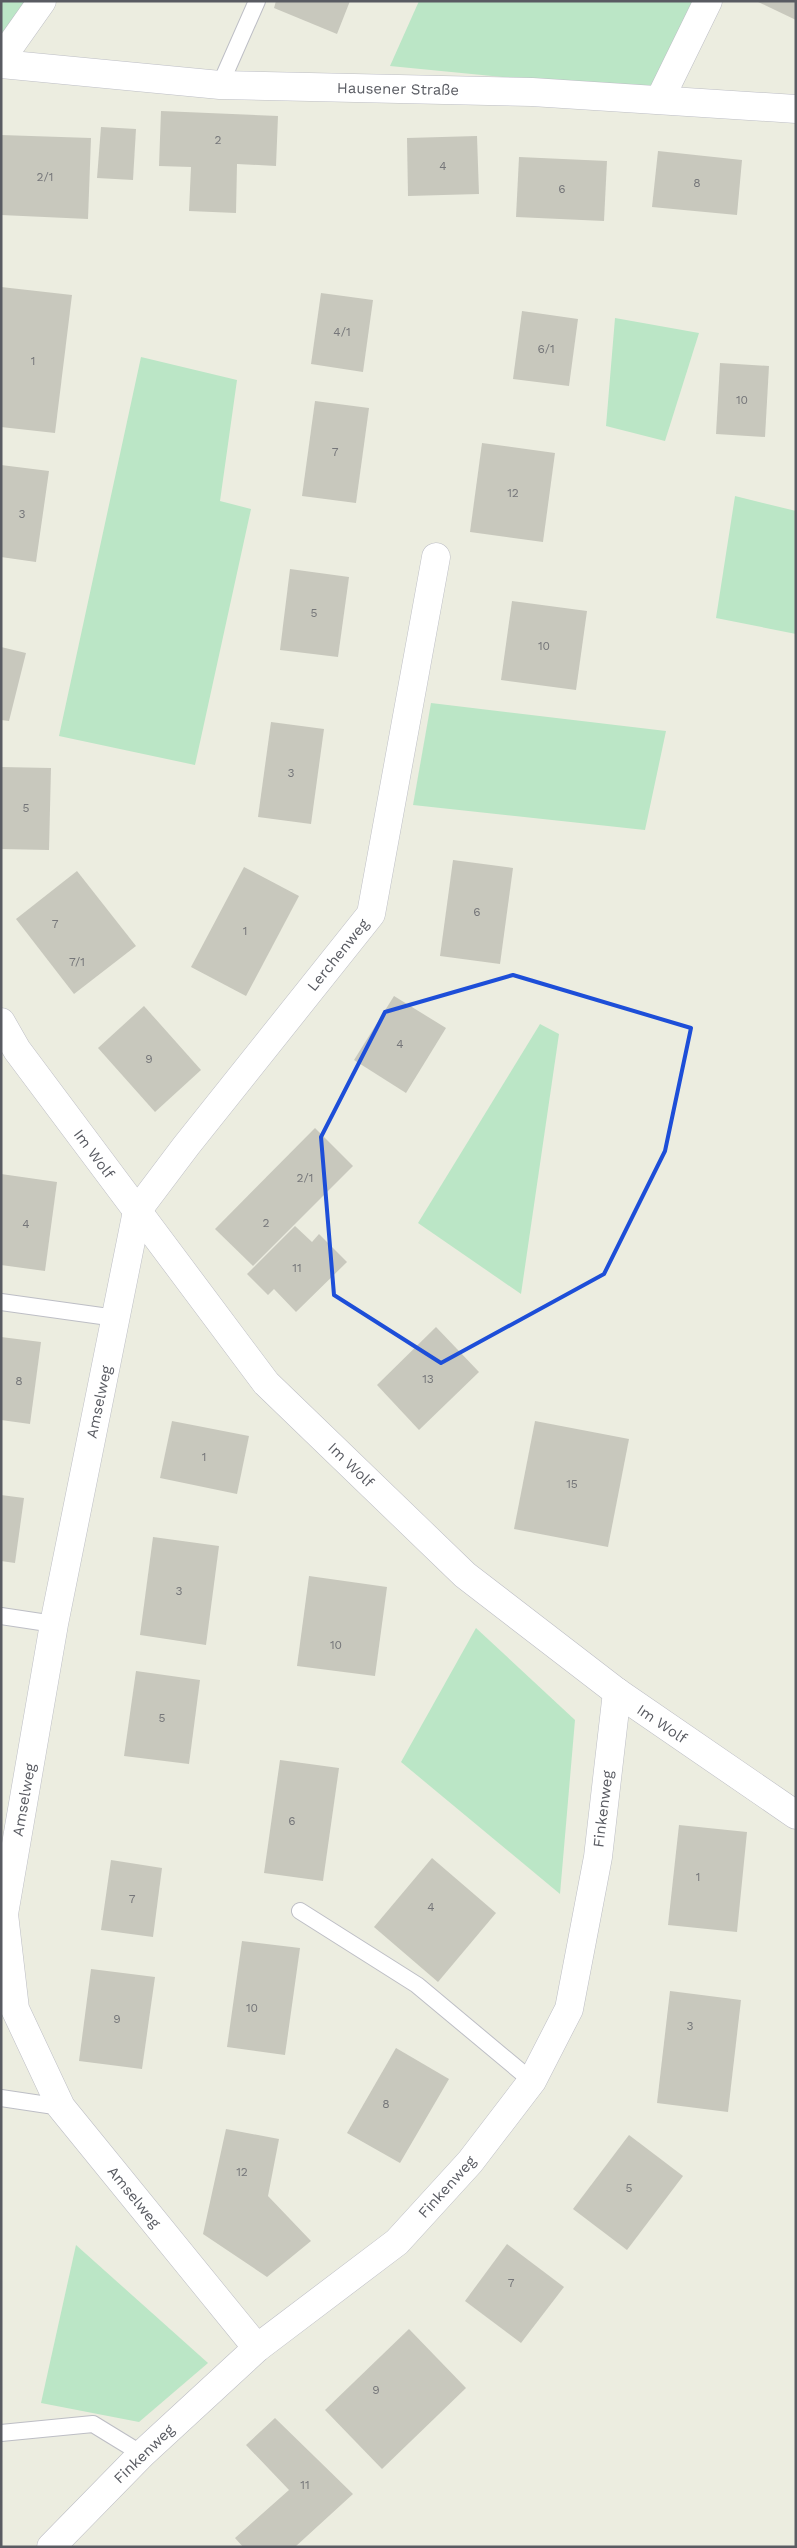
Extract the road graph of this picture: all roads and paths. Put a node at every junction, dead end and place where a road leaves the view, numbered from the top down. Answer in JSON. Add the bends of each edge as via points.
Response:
{"nodes":[{"id":1,"x":42,"y":1,"type":"edge"},
{"id":2,"x":257,"y":1,"type":"edge"},
{"id":3,"x":708,"y":1,"type":"edge"},
{"id":4,"x":1,"y":59,"type":"edge"},
{"id":5,"x":1,"y":64,"type":"edge"},
{"id":6,"x":220,"y":85,"type":"junction"},
{"id":7,"x":660,"y":99,"type":"junction"},
{"id":8,"x":796,"y":109,"type":"edge"},
{"id":9,"x":436,"y":557,"type":"dead end"},
{"id":10,"x":1,"y":1022,"type":"edge"},
{"id":11,"x":136,"y":1211,"type":"junction"},
{"id":12,"x":1,"y":1302,"type":"edge"},
{"id":13,"x":116,"y":1318,"type":"junction"},
{"id":14,"x":1,"y":1616,"type":"edge"},
{"id":15,"x":54,"y":1624,"type":"junction"},
{"id":16,"x":617,"y":1692,"type":"junction"},
{"id":17,"x":796,"y":1815,"type":"edge"},
{"id":18,"x":300,"y":1911,"type":"dead end"},
{"id":19,"x":3,"y":1914,"type":"edge"},
{"id":20,"x":532,"y":2081,"type":"junction"},
{"id":21,"x":1,"y":2098,"type":"edge"},
{"id":22,"x":61,"y":2107,"type":"junction"},
{"id":23,"x":257,"y":2348,"type":"junction"},
{"id":24,"x":1,"y":2433,"type":"edge"},
{"id":25,"x":142,"y":2454,"type":"junction"},
{"id":26,"x":50,"y":2547,"type":"edge"}],
"edges":[{"from":1,"to":4,"type":"street"},
{"from":2,"to":6,"type":"lane"},
{"from":3,"to":7,"type":"street"},
{"from":5,"to":6,"type":"street","name":"Hausener Straße"},
{"from":6,"to":7,"type":"street","name":"Hausener Straße","via":[[532,92]]},
{"from":7,"to":8,"type":"street","name":"Hausener Straße"},
{"from":9,"to":11,"type":"street","name":"Lerchenweg","via":[[371,914]]},
{"from":10,"to":11,"type":"street","name":"Im Wolf","via":[[17,1050]]},
{"from":11,"to":13,"type":"street","name":"Amselweg"},
{"from":11,"to":16,"type":"street","name":"Im Wolf","via":[[266,1383],[465,1576]]},
{"from":12,"to":13,"type":"lane"},
{"from":13,"to":15,"type":"street","name":"Amselweg"},
{"from":14,"to":15,"type":"lane"},
{"from":15,"to":19,"type":"street","name":"Amselweg"},
{"from":16,"to":17,"type":"street","name":"Im Wolf"},
{"from":16,"to":20,"type":"street","name":"Finkenweg","via":[[598,1857],[569,2009]]},
{"from":18,"to":20,"type":"lane","via":[[417,1985]]},
{"from":19,"to":22,"type":"street","name":"Amselweg","via":[[15,2009]]},
{"from":20,"to":23,"type":"street","name":"Finkenweg","via":[[470,2162],[397,2242]]},
{"from":21,"to":22,"type":"lane"},
{"from":22,"to":23,"type":"street","name":"Amselweg"},
{"from":23,"to":25,"type":"street","name":"Finkenweg"},
{"from":24,"to":25,"type":"lane","via":[[92,2424]]},
{"from":25,"to":26,"type":"street","name":"Finkenweg"}]}
